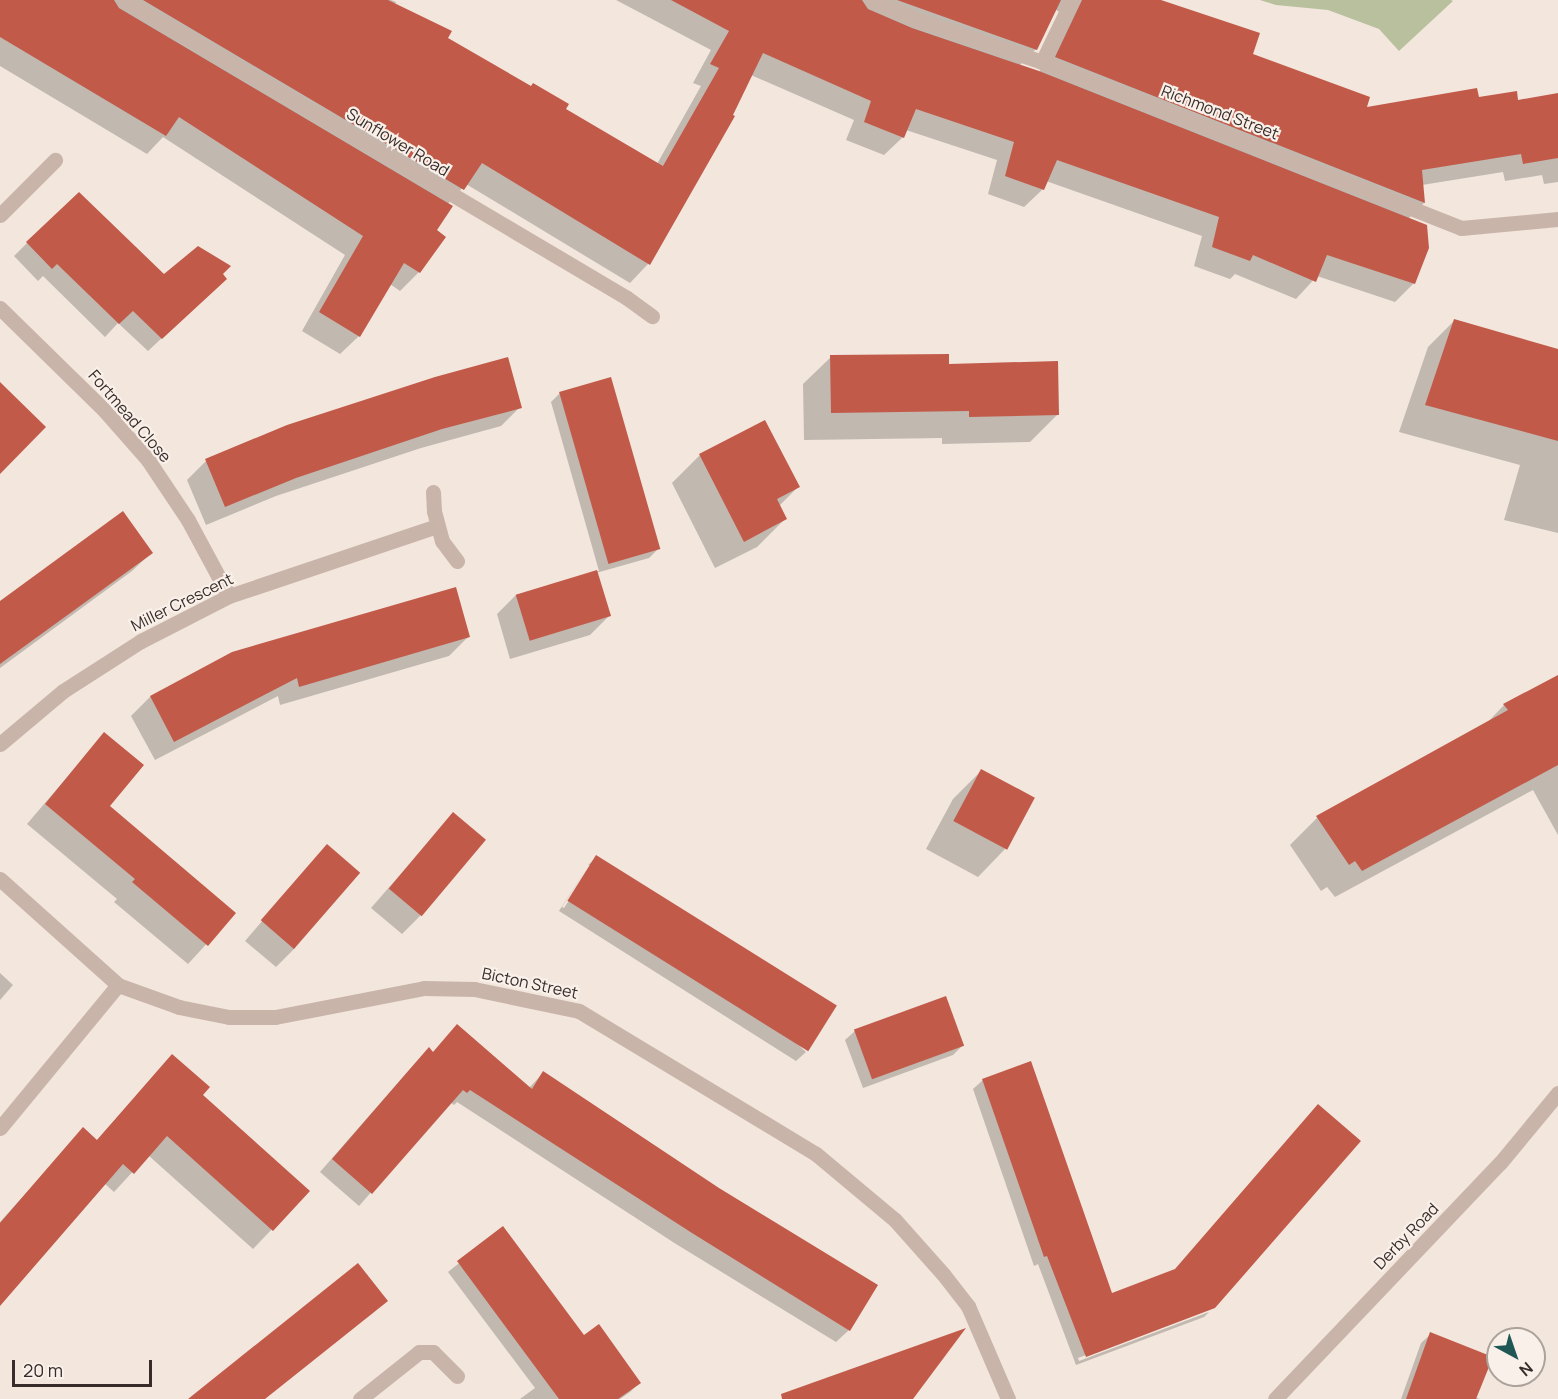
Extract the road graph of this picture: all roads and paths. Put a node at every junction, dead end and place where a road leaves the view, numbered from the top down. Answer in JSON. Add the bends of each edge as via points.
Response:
{"nodes":[{"id":1,"x":124,"y":0,"type":"edge"},
{"id":2,"x":872,"y":0,"type":"edge"},
{"id":3,"x":1072,"y":0,"type":"edge"},
{"id":4,"x":1042,"y":62,"type":"junction"},
{"id":5,"x":54,"y":160,"type":"dead end"},
{"id":6,"x":0,"y":214,"type":"edge"},
{"id":7,"x":1558,"y":219,"type":"edge"},
{"id":8,"x":0,"y":308,"type":"edge"},
{"id":9,"x":652,"y":316,"type":"dead end"},
{"id":10,"x":433,"y":492,"type":"dead end"},
{"id":11,"x":437,"y":526,"type":"junction"},
{"id":12,"x":457,"y":561,"type":"dead end"},
{"id":13,"x":229,"y":596,"type":"junction"},
{"id":14,"x":0,"y":744,"type":"edge"},
{"id":15,"x":0,"y":879,"type":"edge"},
{"id":16,"x":118,"y":985,"type":"junction"},
{"id":17,"x":1558,"y":1093,"type":"edge"},
{"id":18,"x":0,"y":1128,"type":"edge"},
{"id":19,"x":457,"y":1376,"type":"dead end"},
{"id":20,"x":360,"y":1399,"type":"edge"},
{"id":21,"x":1008,"y":1399,"type":"edge"},
{"id":22,"x":1275,"y":1399,"type":"edge"}],
"edges":[{"from":1,"to":9,"type":"street","name":"Sunflower Road"},
{"from":2,"to":4,"type":"street","name":"Richmond Street"},
{"from":3,"to":4,"type":"street"},
{"from":4,"to":7,"type":"street","name":"Richmond Street","via":[[1461,228]]},
{"from":5,"to":6,"type":"street"},
{"from":8,"to":13,"type":"street","name":"Fortmead Close","via":[[105,411],[148,460],[188,520]]},
{"from":10,"to":11,"type":"street"},
{"from":11,"to":12,"type":"street","via":[[442,541]]},
{"from":11,"to":13,"type":"street","name":"Miller Crescent"},
{"from":13,"to":14,"type":"street","name":"Miller Crescent","via":[[141,641],[63,691]]},
{"from":15,"to":16,"type":"street","name":"Bicton Street"},
{"from":16,"to":18,"type":"street"},
{"from":16,"to":21,"type":"street","name":"Bicton Street","via":[[179,1007],[229,1017],[275,1017],[424,988],[474,989],[579,1011],[816,1154],[895,1220],[968,1306]]},
{"from":17,"to":22,"type":"street","name":"Derby Road","via":[[1500,1163]]},
{"from":19,"to":20,"type":"street","via":[[433,1352],[418,1352]]}]}
